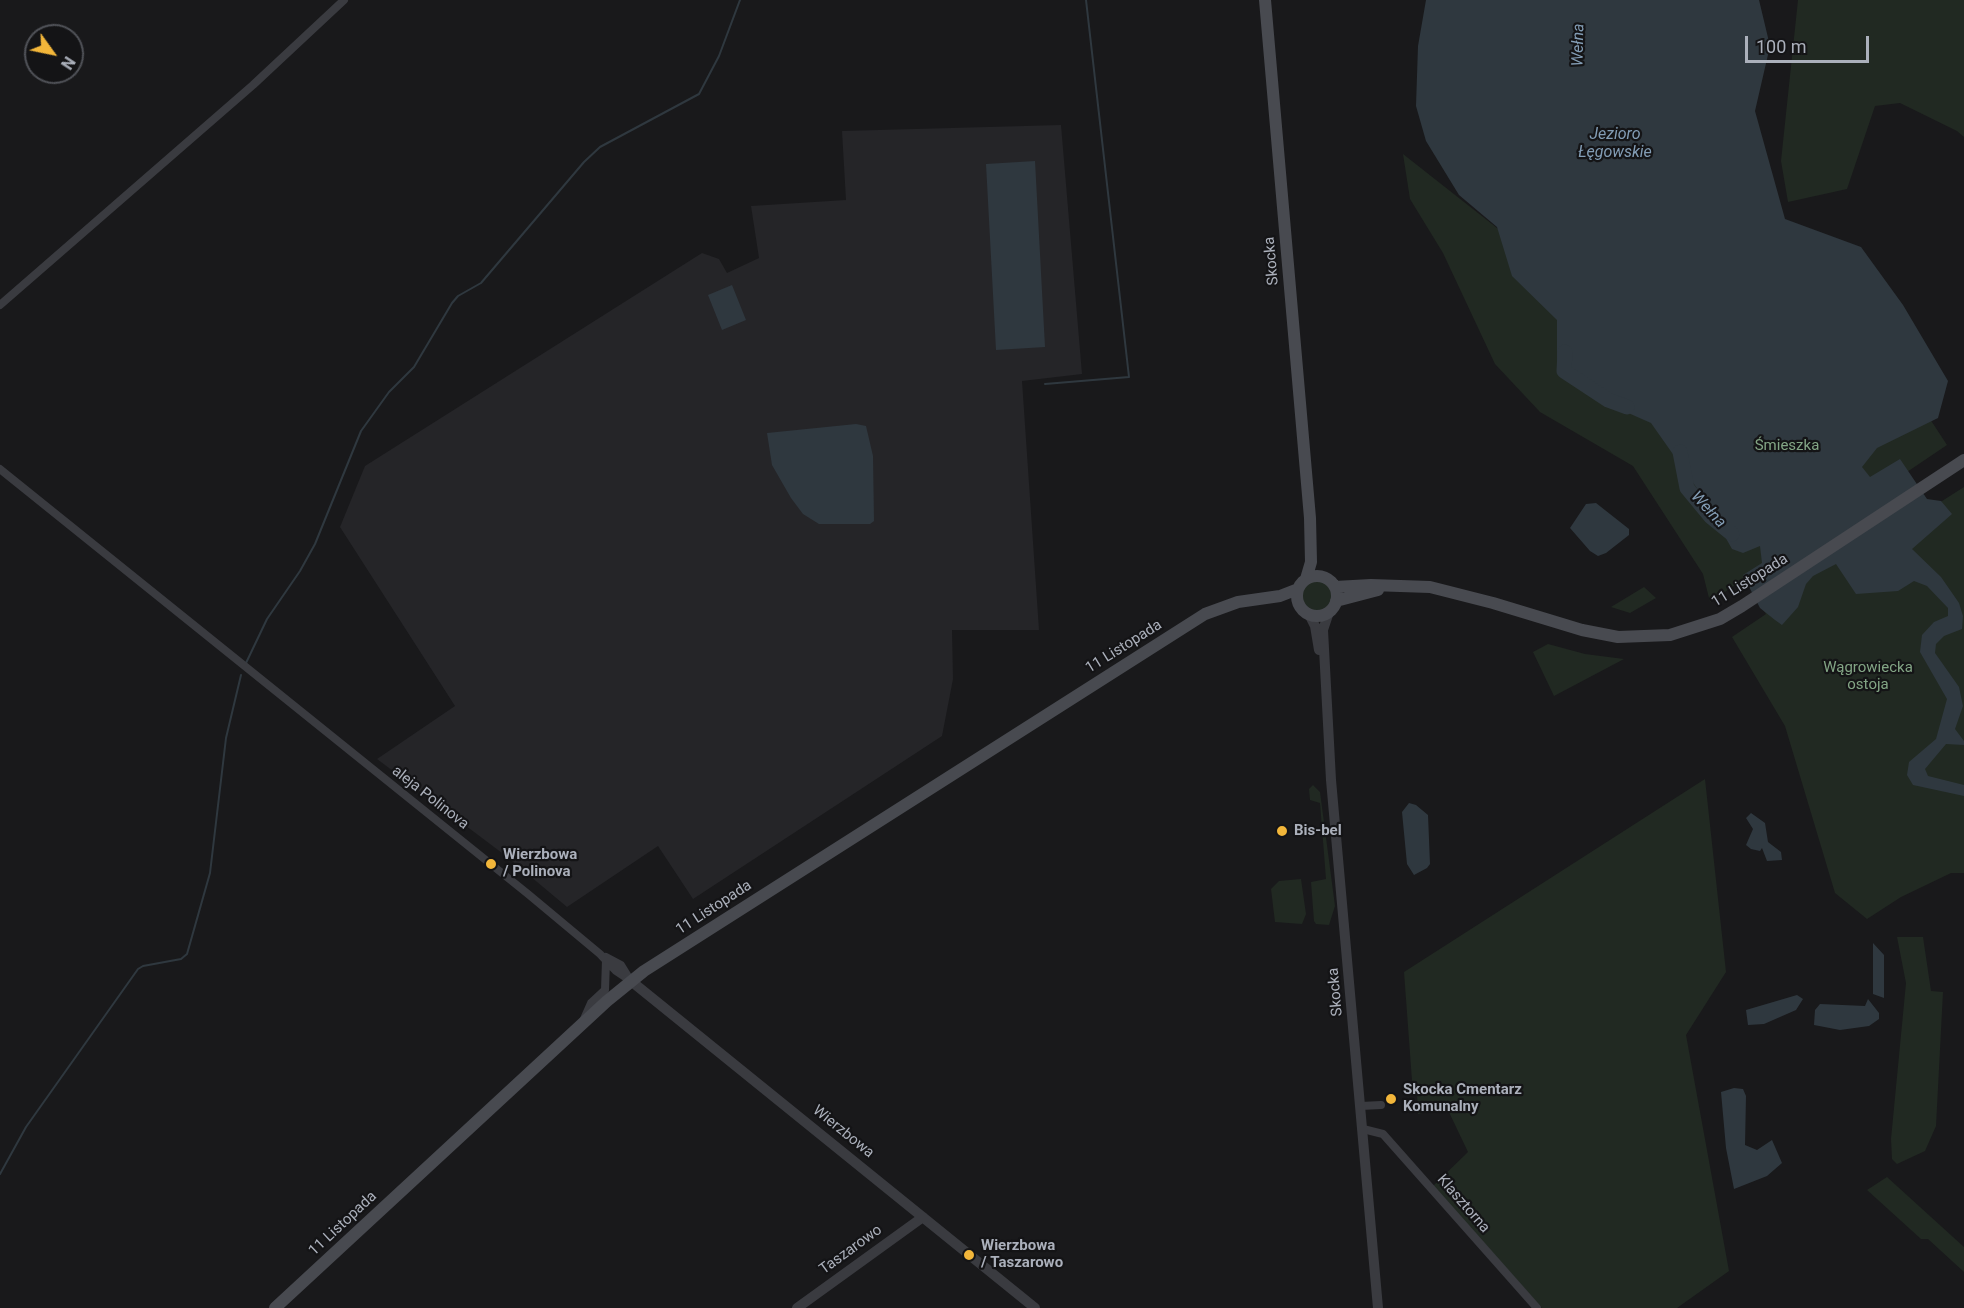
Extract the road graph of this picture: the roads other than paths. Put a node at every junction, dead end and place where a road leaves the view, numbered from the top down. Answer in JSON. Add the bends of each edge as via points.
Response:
{"nodes":[{"id":1,"x":344,"y":0,"type":"edge"},
{"id":2,"x":1265,"y":0,"type":"edge"},
{"id":3,"x":0,"y":305,"type":"edge"},
{"id":4,"x":1964,"y":460,"type":"edge"},
{"id":5,"x":0,"y":469,"type":"edge"},
{"id":6,"x":1310,"y":519,"type":"junction"},
{"id":7,"x":1325,"y":578,"type":"junction"},
{"id":8,"x":1302,"y":584,"type":"junction"},
{"id":9,"x":1335,"y":587,"type":"junction"},
{"id":10,"x":1385,"y":587,"type":"junction"},
{"id":11,"x":1336,"y":601,"type":"junction"},
{"id":12,"x":1224,"y":606,"type":"junction"},
{"id":13,"x":1304,"y":610,"type":"junction"},
{"id":14,"x":1329,"y":612,"type":"junction"},
{"id":15,"x":1324,"y":674,"type":"junction"},
{"id":16,"x":603,"y":957,"type":"junction"},
{"id":17,"x":631,"y":981,"type":"junction"},
{"id":18,"x":581,"y":1025,"type":"junction"},
{"id":19,"x":1381,"y":1105,"type":"dead end"},
{"id":20,"x":1361,"y":1106,"type":"junction"},
{"id":21,"x":1363,"y":1129,"type":"junction"},
{"id":22,"x":923,"y":1217,"type":"junction"},
{"id":23,"x":275,"y":1308,"type":"edge"},
{"id":24,"x":797,"y":1308,"type":"edge"},
{"id":25,"x":1035,"y":1308,"type":"edge"},
{"id":26,"x":1378,"y":1308,"type":"edge"},
{"id":27,"x":1537,"y":1308,"type":"edge"}],
"edges":[{"from":1,"to":3,"type":"street","via":[[253,85]]},
{"from":2,"to":6,"type":"main road","name":"Skocka"},
{"from":4,"to":10,"type":"main road","name":"11 Listopada","via":[[1742,606],[1720,619],[1670,635],[1618,637],[1430,587]]},
{"from":5,"to":16,"type":"street","name":"aleja Polinova"},
{"from":6,"to":7,"type":"main road","name":"Skocka"},
{"from":6,"to":8,"type":"main road","name":"Skocka","via":[[1311,562]]},
{"from":7,"to":8,"type":"main road","via":[[1319,576]]},
{"from":7,"to":9,"type":"main road"},
{"from":8,"to":12,"type":"main road","name":"11 Listopada","via":[[1280,596]]},
{"from":8,"to":13,"type":"main road"},
{"from":9,"to":10,"type":"main road","name":"11 Listopada"},
{"from":9,"to":11,"type":"main road"},
{"from":10,"to":11,"type":"main road","name":"11 Listopada"},
{"from":11,"to":14,"type":"main road"},
{"from":12,"to":13,"type":"main road","name":"11 Listopada","via":[[1285,603]]},
{"from":12,"to":17,"type":"main road","name":"11 Listopada","via":[[1188,624]]},
{"from":13,"to":14,"type":"main road","via":[[1322,615]]},
{"from":13,"to":15,"type":"street","name":"Skocka","via":[[1315,626]]},
{"from":14,"to":15,"type":"street","name":"Skocka","via":[[1323,630]]},
{"from":15,"to":20,"type":"street","name":"Skocka"},
{"from":16,"to":17,"type":"street","name":"aleja Polinova","via":[[621,964]]},
{"from":16,"to":18,"type":"street","via":[[608,973],[605,990],[591,1004]]},
{"from":17,"to":18,"type":"main road","name":"11 Listopada"},
{"from":17,"to":22,"type":"street","name":"Wierzbowa"},
{"from":18,"to":23,"type":"main road","name":"11 Listopada"},
{"from":19,"to":20,"type":"street"},
{"from":20,"to":21,"type":"street","name":"Skocka"},
{"from":21,"to":26,"type":"street","name":"Skocka"},
{"from":21,"to":27,"type":"street","name":"Klasztorna","via":[[1383,1134]]},
{"from":22,"to":24,"type":"street","name":"Taszarowo"},
{"from":22,"to":25,"type":"street","name":"Wierzbowa"}]}
